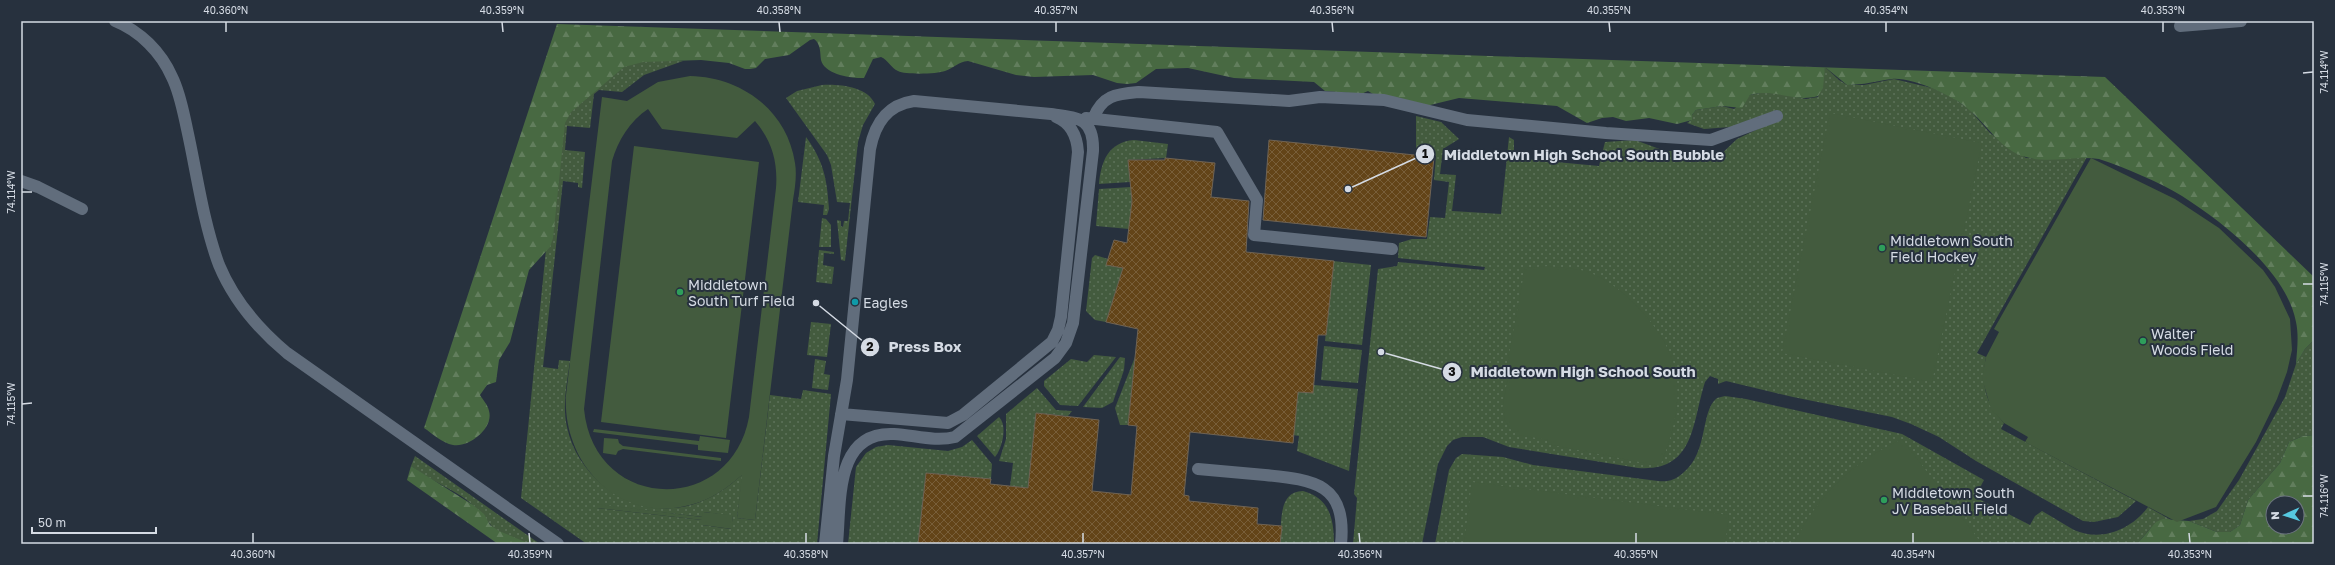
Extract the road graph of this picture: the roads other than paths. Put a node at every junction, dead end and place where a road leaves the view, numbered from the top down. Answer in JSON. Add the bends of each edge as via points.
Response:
{"nodes":[{"id":1,"x":115,"y":21,"type":"edge"},
{"id":2,"x":2240,"y":21,"type":"edge"},
{"id":3,"x":2180,"y":26,"type":"dead end"},
{"id":4,"x":1051,"y":114,"type":"junction"},
{"id":5,"x":1777,"y":116,"type":"dead end"},
{"id":6,"x":1073,"y":117,"type":"junction"},
{"id":7,"x":1093,"y":119,"type":"junction"},
{"id":8,"x":21,"y":181,"type":"edge"},
{"id":9,"x":82,"y":210,"type":"dead end"},
{"id":10,"x":1392,"y":249,"type":"dead end"},
{"id":11,"x":841,"y":414,"type":"junction"},
{"id":12,"x":1198,"y":468,"type":"dead end"},
{"id":13,"x":558,"y":544,"type":"edge"},
{"id":14,"x":825,"y":544,"type":"edge"},
{"id":15,"x":837,"y":544,"type":"edge"},
{"id":16,"x":1341,"y":544,"type":"edge"}],
"edges":[{"from":1,"to":13,"type":"street","via":[[147,42],[157,52],[173,77],[182,105],[219,264],[235,296],[253,322],[286,353]]},
{"from":2,"to":3,"type":"street"},
{"from":4,"to":6,"type":"street"},
{"from":4,"to":11,"type":"street","via":[[914,101],[896,107],[878,123],[870,148],[847,380]]},
{"from":4,"to":11,"type":"street","via":[[1069,125],[1076,139],[1078,152],[1061,317],[1052,342],[963,415],[948,423]]},
{"from":5,"to":7,"type":"street","via":[[1710,140],[1467,120],[1384,100],[1320,97],[1289,101],[1139,92],[1107,99],[1098,107]]},
{"from":6,"to":7,"type":"street"},
{"from":6,"to":15,"type":"street","via":[[1087,124],[1092,133],[1093,146],[1075,310],[1066,343],[1055,358],[955,437],[940,439],[882,434],[860,444],[850,455],[845,470]]},
{"from":7,"to":10,"type":"street","via":[[1217,132],[1257,200],[1254,236]]},
{"from":8,"to":9,"type":"street"},
{"from":11,"to":14,"type":"street"},
{"from":12,"to":16,"type":"street","via":[[1298,478],[1317,484],[1333,497],[1339,507],[1342,523]]}]}
